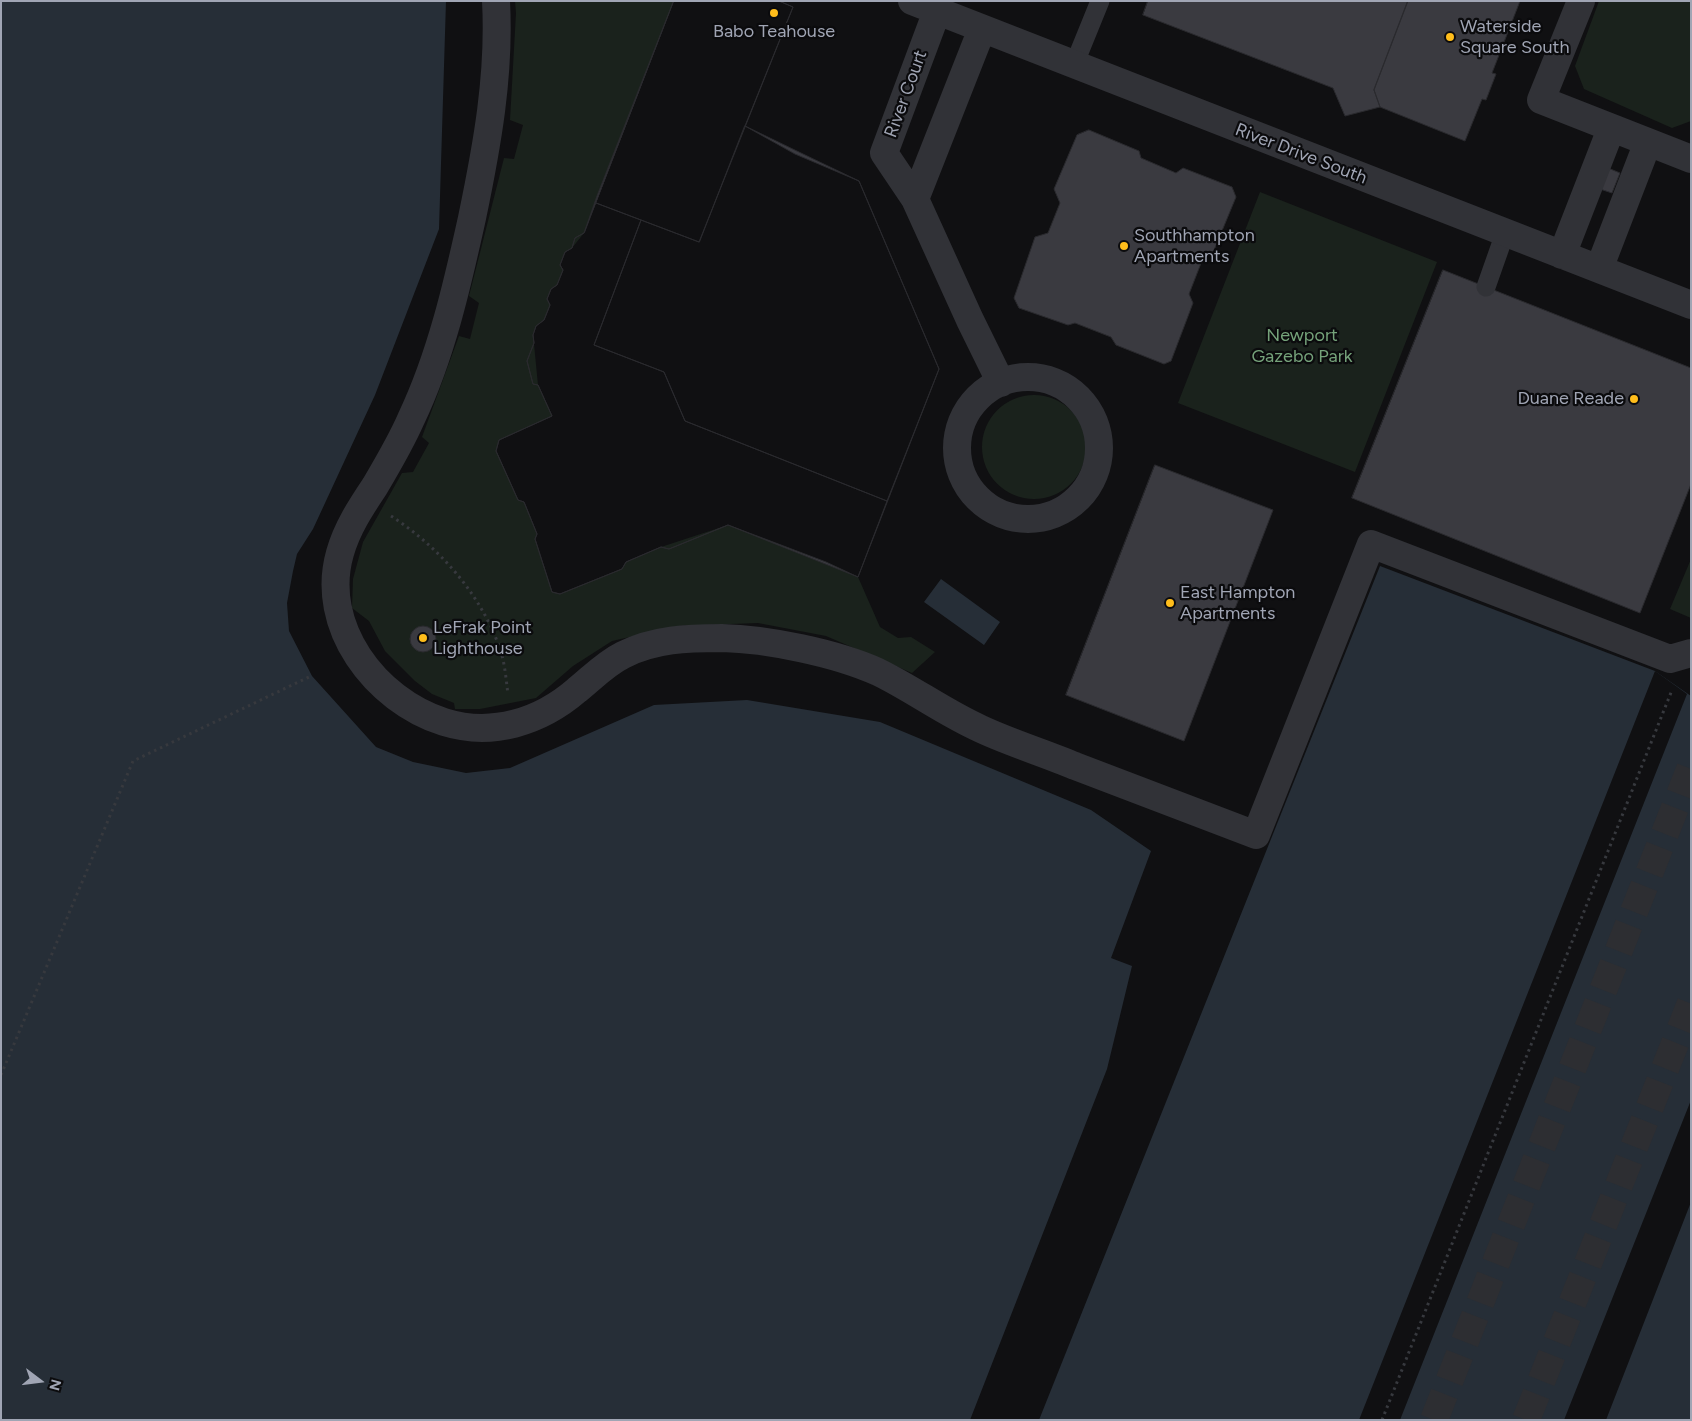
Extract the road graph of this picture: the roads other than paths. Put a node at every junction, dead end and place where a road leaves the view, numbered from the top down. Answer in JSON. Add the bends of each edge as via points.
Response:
{"nodes":[{"id":1,"x":496,"y":1,"type":"edge"},
{"id":2,"x":912,"y":1,"type":"edge"},
{"id":3,"x":1100,"y":1,"type":"edge"},
{"id":4,"x":1581,"y":1,"type":"edge"},
{"id":5,"x":936,"y":11,"type":"junction"},
{"id":6,"x":982,"y":29,"type":"junction"},
{"id":7,"x":1074,"y":65,"type":"junction"},
{"id":8,"x":1611,"y":129,"type":"junction"},
{"id":9,"x":1648,"y":142,"type":"junction"},
{"id":10,"x":1691,"y":159,"type":"edge"},
{"id":11,"x":915,"y":199,"type":"junction"},
{"id":12,"x":1505,"y":233,"type":"junction"},
{"id":13,"x":1562,"y":255,"type":"junction"},
{"id":14,"x":1599,"y":269,"type":"junction"},
{"id":15,"x":1486,"y":287,"type":"dead end"},
{"id":16,"x":1691,"y":305,"type":"edge"},
{"id":17,"x":1001,"y":382,"type":"junction"},
{"id":18,"x":1689,"y":654,"type":"edge"}],
"edges":[{"from":1,"to":18,"type":"street","via":[[498,32],[489,132],[460,275],[413,417],[345,537],[336,577],[339,614],[355,653],[379,681],[410,706],[447,723],[491,729],[537,718],[558,705],[598,671],[647,645],[697,638],[760,642],[818,653],[876,671],[981,729],[1256,835],[1372,544],[1670,659]]},
{"from":2,"to":5,"type":"street","name":"River Drive South"},
{"from":3,"to":7,"type":"lane"},
{"from":4,"to":8,"type":"street","via":[[1541,100]]},
{"from":5,"to":6,"type":"street","name":"River Drive South"},
{"from":5,"to":11,"type":"street","name":"River Court","via":[[884,153]]},
{"from":6,"to":7,"type":"street","name":"River Drive South"},
{"from":6,"to":11,"type":"street"},
{"from":7,"to":12,"type":"street","name":"River Drive South"},
{"from":8,"to":9,"type":"street"},
{"from":8,"to":13,"type":"street"},
{"from":9,"to":10,"type":"street"},
{"from":9,"to":14,"type":"street"},
{"from":11,"to":17,"type":"street","name":"River Court"},
{"from":12,"to":13,"type":"street","name":"River Drive South"},
{"from":12,"to":15,"type":"lane"},
{"from":13,"to":14,"type":"street","name":"River Drive South"},
{"from":14,"to":16,"type":"street","name":"River Drive South"},
{"from":17,"to":17,"type":"street","via":[[980,396],[965,415],[958,438],[958,463],[967,486],[983,504],[1004,516],[1028,520],[1052,516],[1072,505],[1087,488],[1097,468],[1100,445],[1095,422],[1078,398],[1046,379],[1023,377]]}]}
